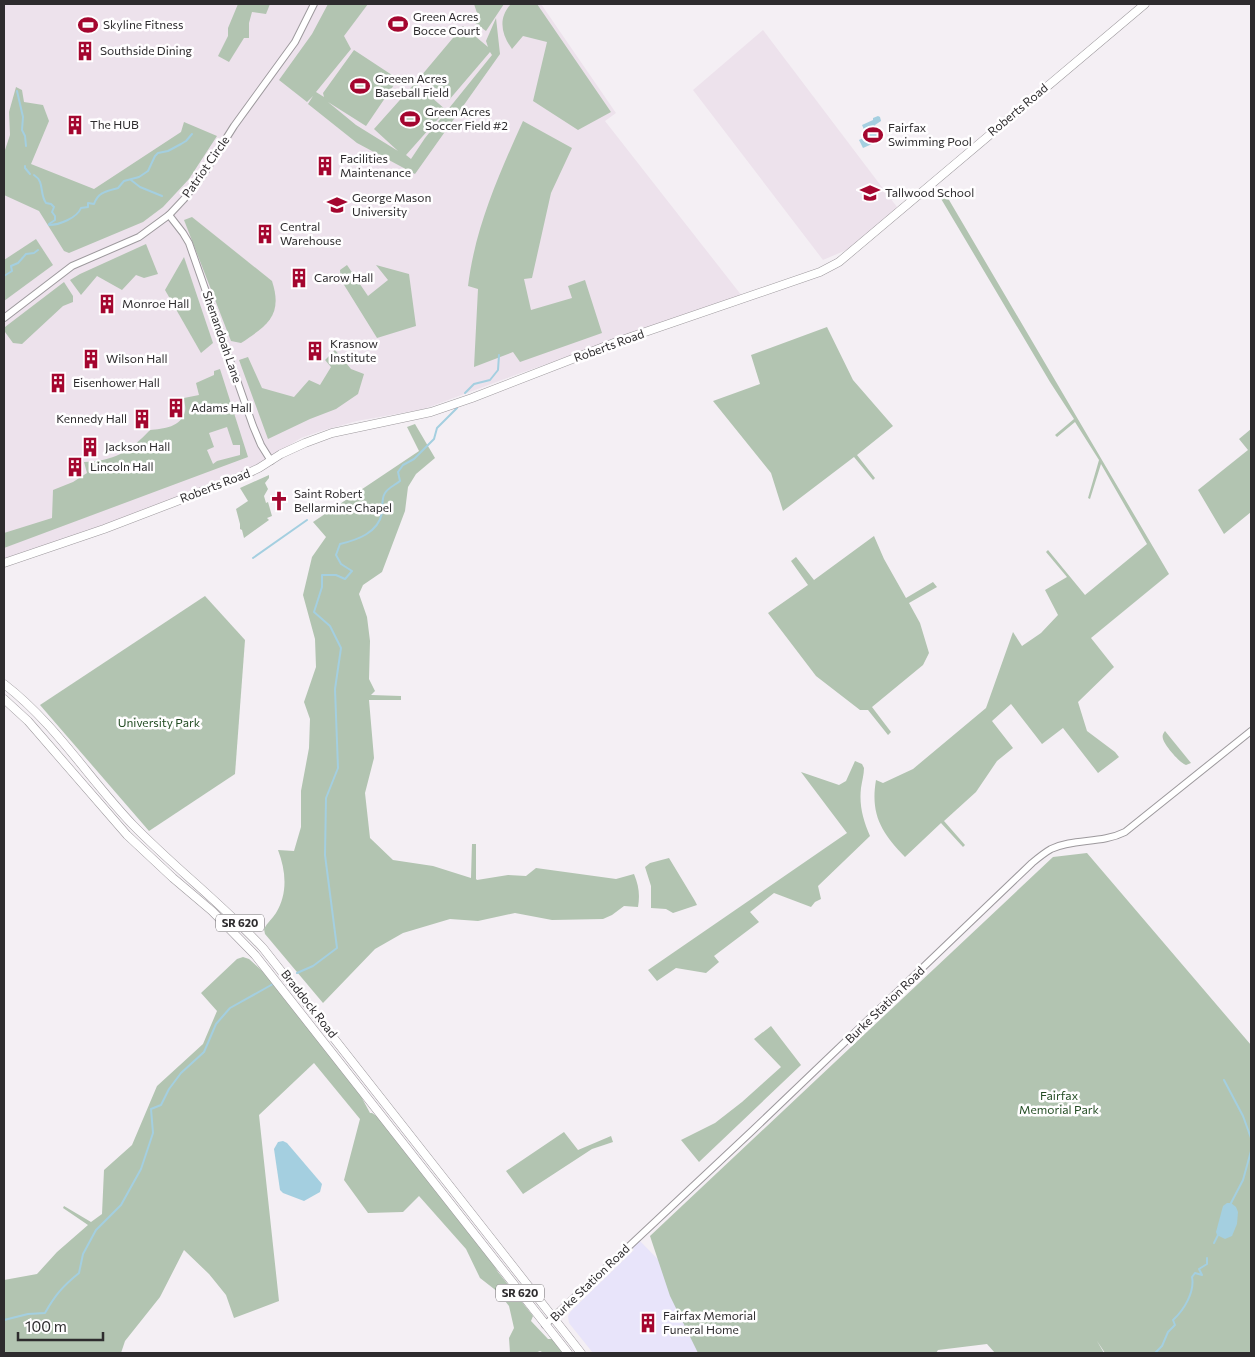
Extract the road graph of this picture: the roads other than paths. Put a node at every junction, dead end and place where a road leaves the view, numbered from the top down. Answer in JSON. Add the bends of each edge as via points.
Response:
{"nodes":[{"id":1,"x":314,"y":4,"type":"edge"},
{"id":2,"x":1145,"y":4,"type":"edge"},
{"id":3,"x":169,"y":215,"type":"junction"},
{"id":4,"x":4,"y":318,"type":"edge"},
{"id":5,"x":271,"y":461,"type":"junction"},
{"id":6,"x":4,"y":563,"type":"edge"},
{"id":7,"x":4,"y":684,"type":"edge"},
{"id":8,"x":4,"y":699,"type":"edge"},
{"id":9,"x":1251,"y":731,"type":"edge"},
{"id":10,"x":554,"y":1318,"type":"junction"},
{"id":11,"x":546,"y":1325,"type":"junction"},
{"id":12,"x":568,"y":1353,"type":"edge"},
{"id":13,"x":581,"y":1353,"type":"edge"}],
"edges":[{"from":1,"to":3,"type":"street","name":"Patriot Circle","via":[[295,42],[203,175]]},
{"from":2,"to":5,"type":"main road","name":"Roberts Road","via":[[839,262],[804,278],[619,341],[472,398],[421,415],[332,433]]},
{"from":3,"to":4,"type":"street","name":"Patriot Circle","via":[[139,237],[72,266]]},
{"from":3,"to":5,"type":"street","name":"Shenandoah Lane","via":[[189,243],[253,426]]},
{"from":5,"to":6,"type":"main road","name":"Roberts Road","via":[[234,480]]},
{"from":7,"to":10,"type":"main road","name":"Braddock Road","number":"SR 620","via":[[41,718],[133,824],[264,948]]},
{"from":8,"to":11,"type":"main road","name":"Braddock Road","number":"SR 620","via":[[47,741],[127,835],[212,911],[255,955]]},
{"from":9,"to":10,"type":"street","name":"Burke Station Road","via":[[1125,832],[1105,840],[1060,846],[1032,863]]},
{"from":10,"to":11,"type":"street","name":"Burke Station Road"},
{"from":10,"to":13,"type":"main road","name":"Braddock Road","number":"SR 620"},
{"from":11,"to":12,"type":"main road","name":"Braddock Road","number":"SR 620"}]}
